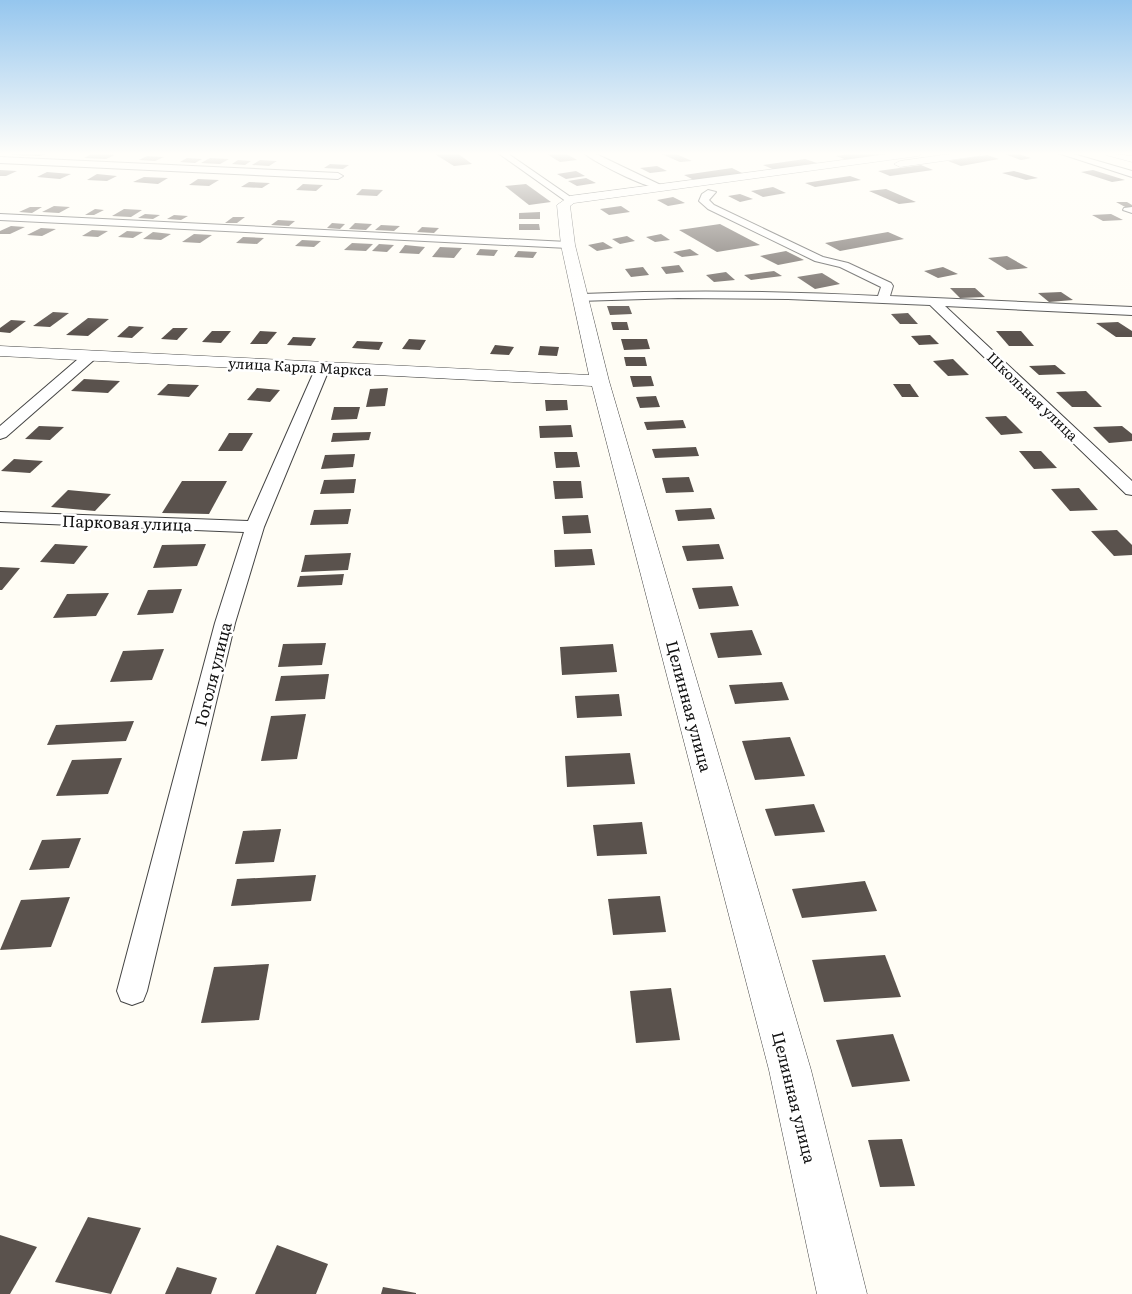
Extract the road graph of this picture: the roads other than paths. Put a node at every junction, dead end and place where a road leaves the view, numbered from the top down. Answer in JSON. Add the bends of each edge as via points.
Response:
{"nodes":[{"id":1,"x":564,"y":213,"type":"edge"},
{"id":2,"x":725,"y":213,"type":"edge"},
{"id":3,"x":0,"y":217,"type":"edge"},
{"id":4,"x":568,"y":245,"type":"junction"},
{"id":5,"x":887,"y":286,"type":"junction"},
{"id":6,"x":582,"y":298,"type":"junction"},
{"id":7,"x":883,"y":299,"type":"junction"},
{"id":8,"x":915,"y":301,"type":"junction"},
{"id":9,"x":934,"y":302,"type":"junction"},
{"id":10,"x":1131,"y":311,"type":"edge"},
{"id":11,"x":0,"y":351,"type":"edge"},
{"id":12,"x":90,"y":356,"type":"junction"},
{"id":13,"x":323,"y":367,"type":"junction"},
{"id":14,"x":600,"y":381,"type":"junction"},
{"id":15,"x":0,"y":434,"type":"edge"},
{"id":16,"x":1132,"y":490,"type":"edge"},
{"id":17,"x":0,"y":517,"type":"edge"},
{"id":18,"x":255,"y":527,"type":"junction"},
{"id":19,"x":132,"y":990,"type":"dead end"},
{"id":20,"x":842,"y":1294,"type":"edge"}],
"edges":[{"from":1,"to":4,"type":"street","name":"Целинная улица"},
{"from":2,"to":5,"type":"street"},
{"from":3,"to":4,"type":"street"},
{"from":4,"to":6,"type":"street","name":"Целинная улица"},
{"from":5,"to":7,"type":"street"},
{"from":5,"to":8,"type":"street"},
{"from":6,"to":7,"type":"street","via":[[678,294]]},
{"from":6,"to":14,"type":"street","name":"Целинная улица"},
{"from":7,"to":8,"type":"street"},
{"from":8,"to":9,"type":"street"},
{"from":9,"to":10,"type":"street"},
{"from":9,"to":16,"type":"street","name":"Школьная улица"},
{"from":11,"to":12,"type":"street","name":"улица Карла Маркса"},
{"from":12,"to":13,"type":"street","name":"улица Карла Маркса"},
{"from":12,"to":15,"type":"street"},
{"from":13,"to":14,"type":"street","name":"улица Карла Маркса"},
{"from":13,"to":18,"type":"street","name":"Гоголя улица"},
{"from":14,"to":20,"type":"street","name":"Целинная улица","via":[[790,1070]]},
{"from":17,"to":18,"type":"street","name":"Парковая улица"},
{"from":18,"to":19,"type":"street","name":"Гоголя улица","via":[[225,623]]}]}
